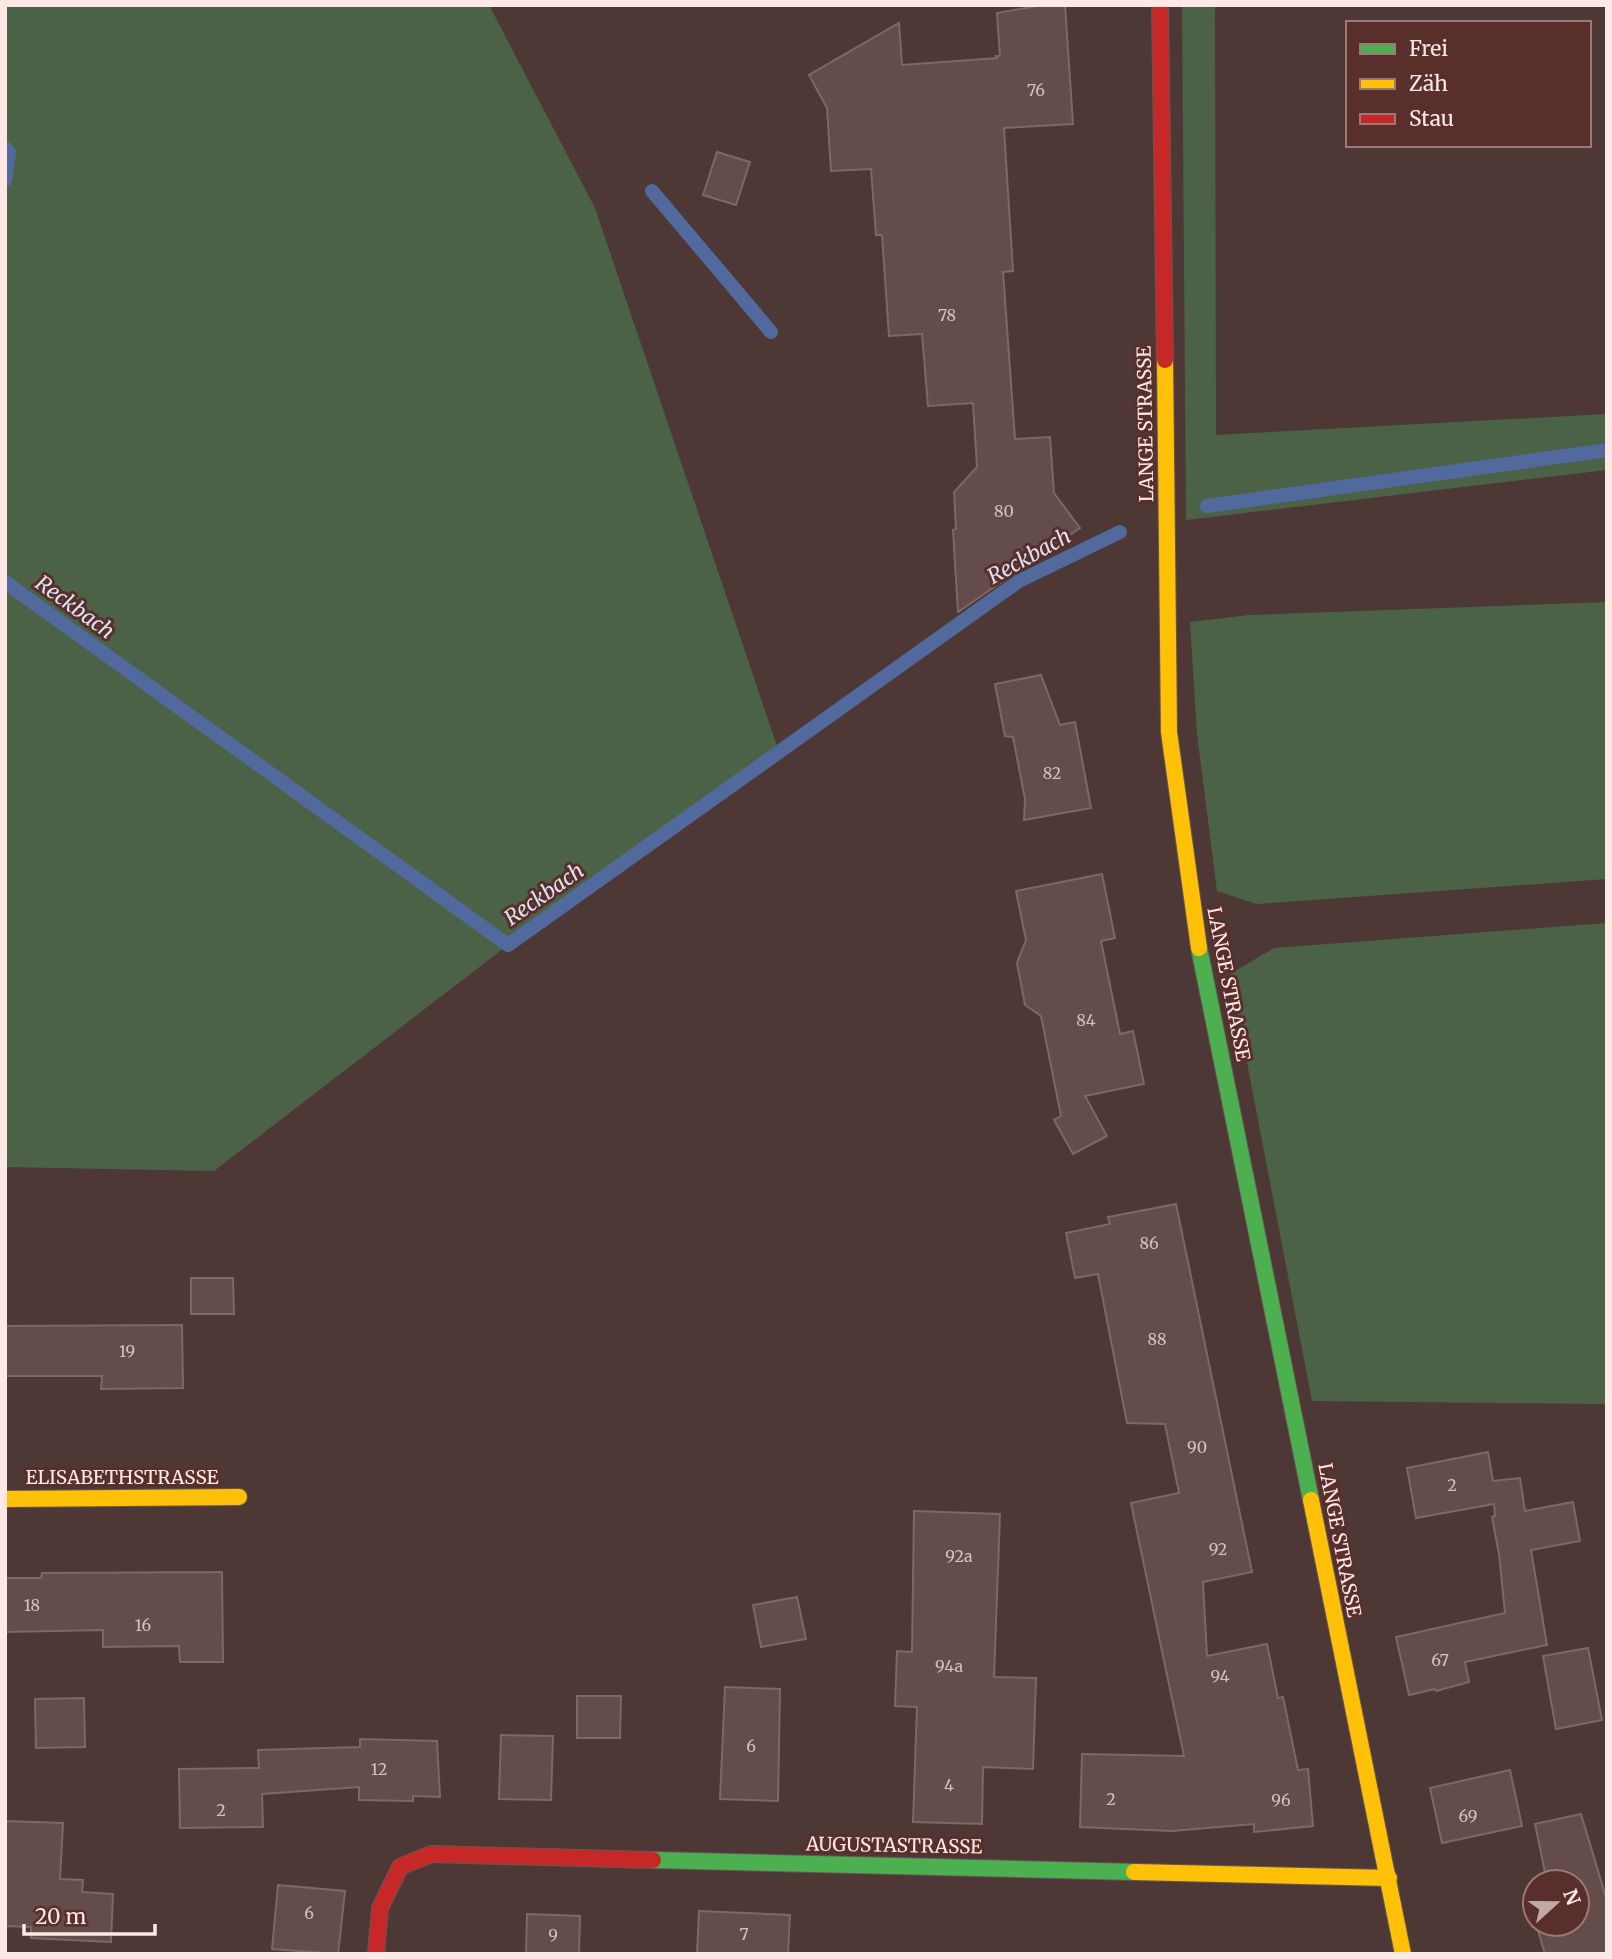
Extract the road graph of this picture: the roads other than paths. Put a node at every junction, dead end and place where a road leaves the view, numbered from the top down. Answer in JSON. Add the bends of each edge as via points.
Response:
{"nodes":[{"id":1,"x":1160,"y":5,"type":"edge"},
{"id":2,"x":239,"y":1497,"type":"dead end"},
{"id":3,"x":5,"y":1499,"type":"edge"},
{"id":4,"x":1389,"y":1878,"type":"junction"},
{"id":5,"x":376,"y":1954,"type":"edge"},
{"id":6,"x":1403,"y":1954,"type":"edge"}],
"edges":[{"from":1,"to":4,"type":"street","name":"LANGE STRASSE","via":[[1169,732],[1196,935]]},
{"from":2,"to":3,"type":"street","name":"ELISABETHSTRASSE"},
{"from":4,"to":5,"type":"street","name":"AUGUSTASTRASSE","via":[[431,1854],[400,1867],[380,1908]]},
{"from":4,"to":6,"type":"street","name":"LANGE STRASSE"}]}
